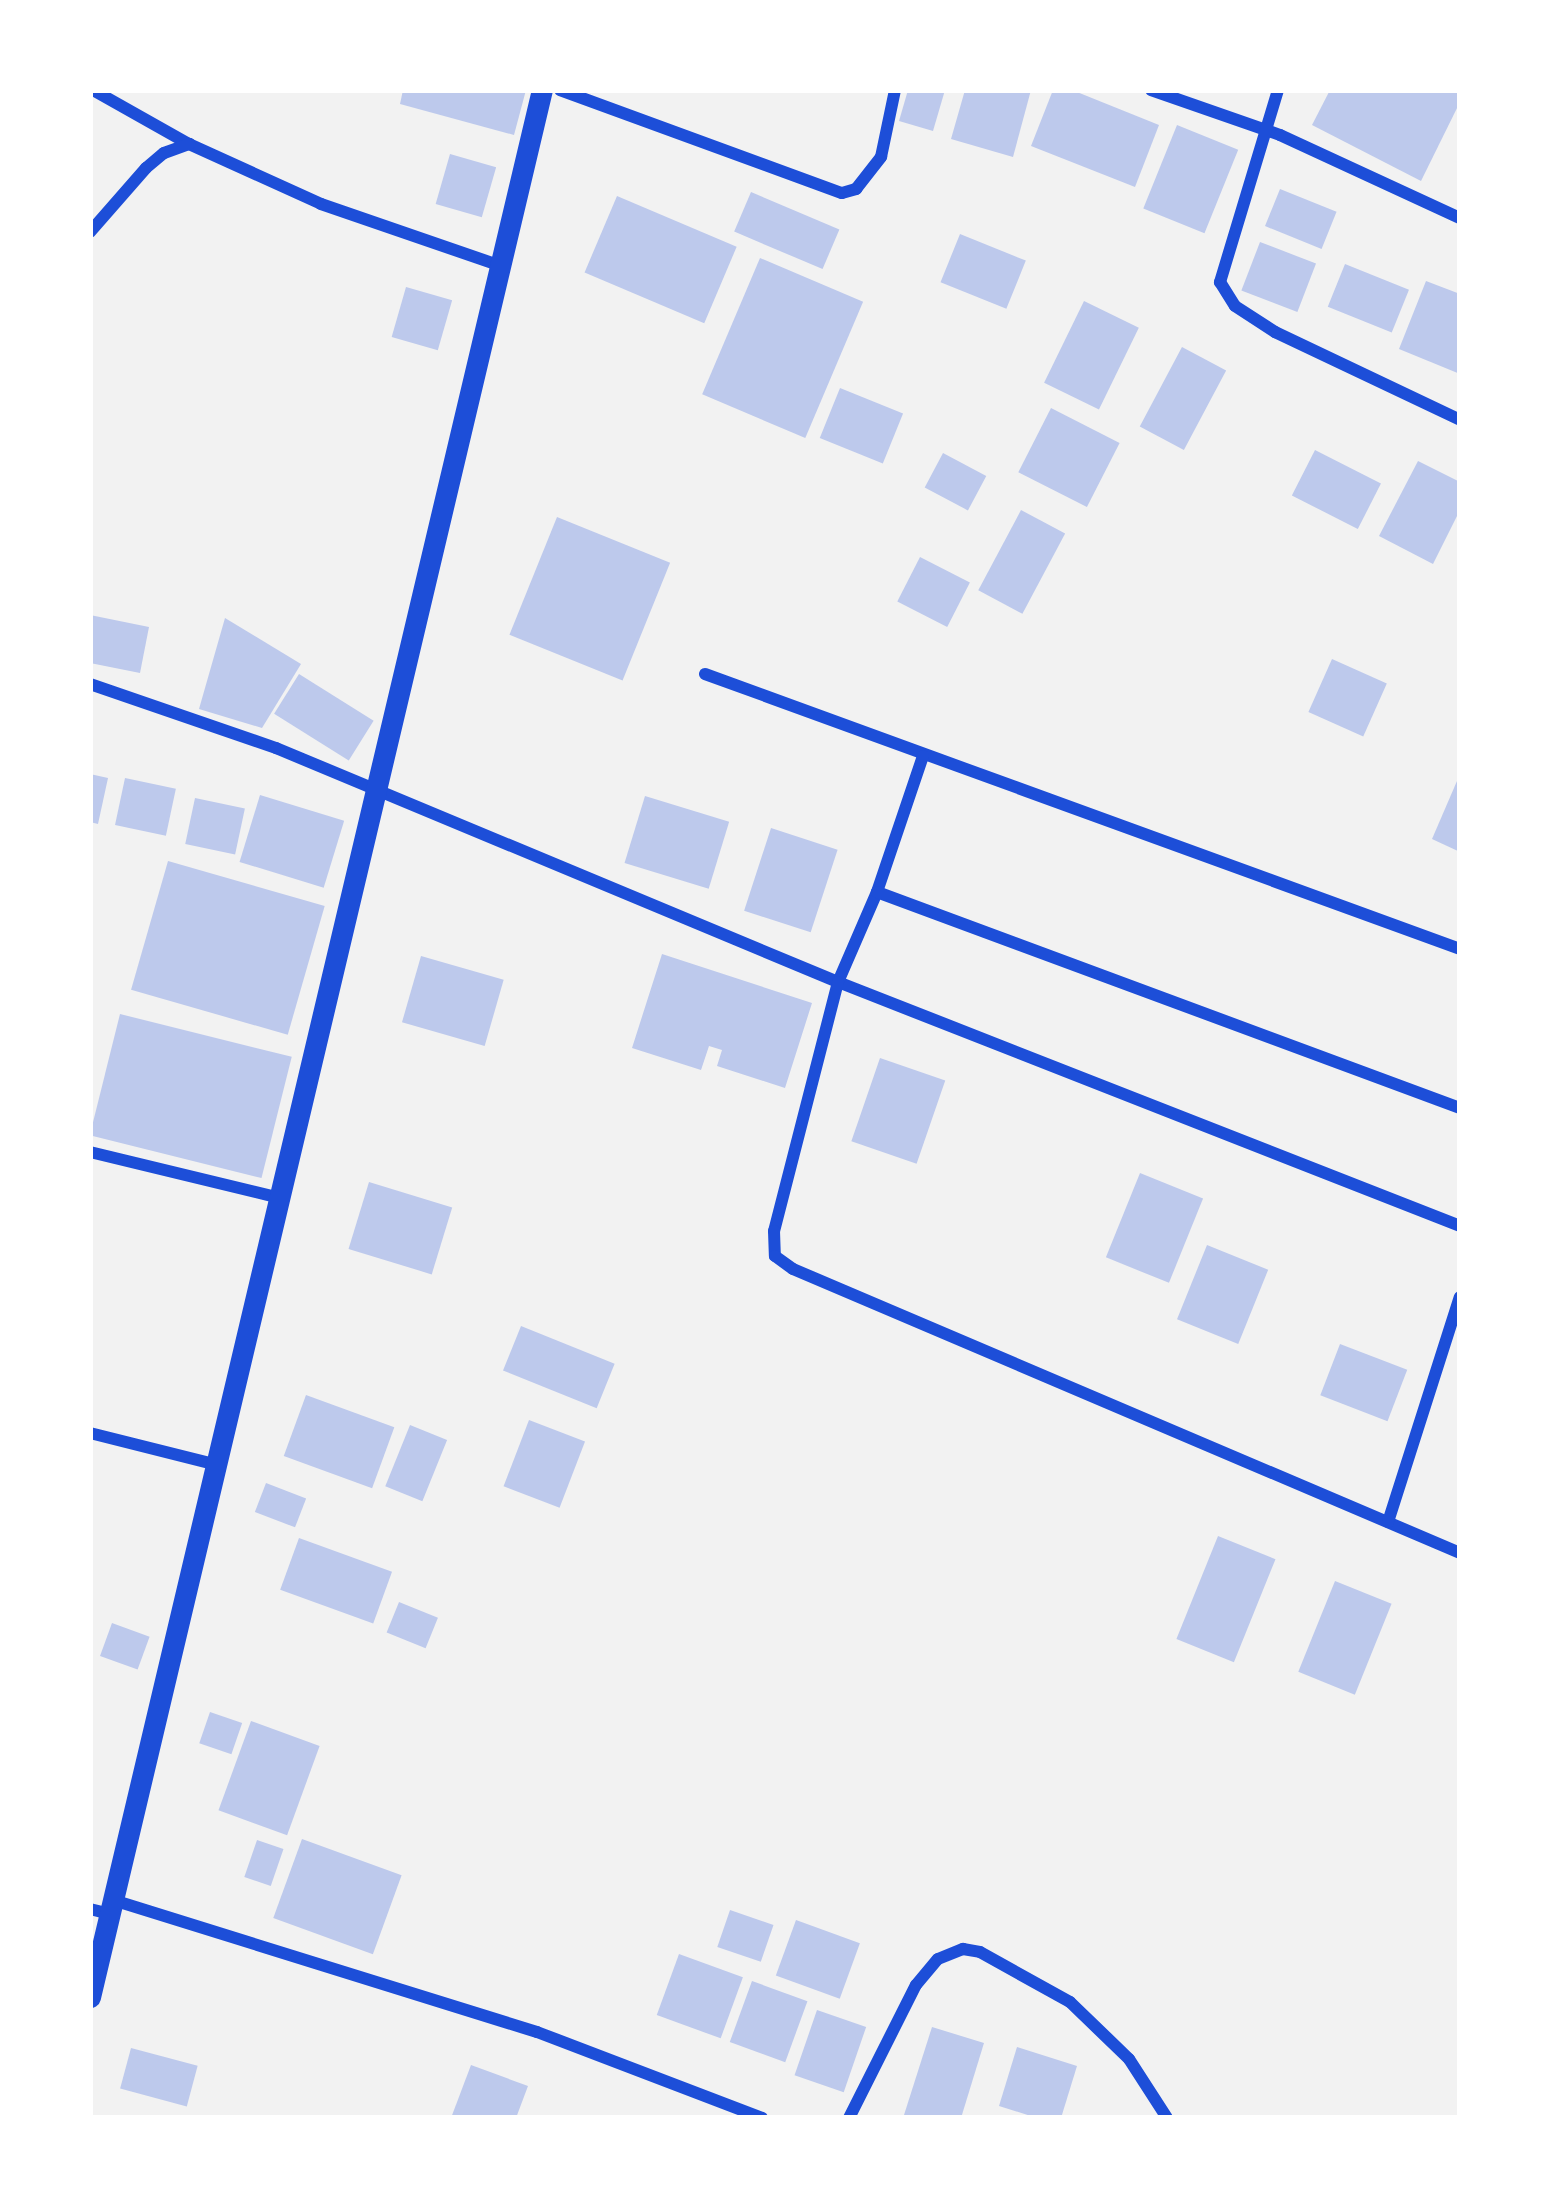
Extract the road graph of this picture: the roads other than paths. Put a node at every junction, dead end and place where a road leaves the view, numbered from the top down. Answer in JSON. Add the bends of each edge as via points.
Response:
{"nodes":[{"id":1,"x":93,"y":90,"type":"edge"},
{"id":2,"x":542,"y":90,"type":"edge"},
{"id":3,"x":560,"y":90,"type":"edge"},
{"id":4,"x":895,"y":90,"type":"edge"},
{"id":5,"x":1150,"y":90,"type":"edge"},
{"id":6,"x":1278,"y":90,"type":"edge"},
{"id":7,"x":1265,"y":130,"type":"junction"},
{"id":8,"x":189,"y":144,"type":"junction"},
{"id":9,"x":1460,"y":218,"type":"edge"},
{"id":10,"x":90,"y":232,"type":"edge"},
{"id":11,"x":501,"y":266,"type":"junction"},
{"id":12,"x":1460,"y":420,"type":"edge"},
{"id":13,"x":706,"y":674,"type":"dead end"},
{"id":14,"x":90,"y":684,"type":"edge"},
{"id":15,"x":923,"y":756,"type":"junction"},
{"id":16,"x":374,"y":788,"type":"junction"},
{"id":17,"x":877,"y":892,"type":"junction"},
{"id":18,"x":1460,"y":949,"type":"edge"},
{"id":19,"x":838,"y":982,"type":"junction"},
{"id":20,"x":1460,"y":1108,"type":"edge"},
{"id":21,"x":90,"y":1152,"type":"edge"},
{"id":22,"x":280,"y":1198,"type":"junction"},
{"id":23,"x":1460,"y":1226,"type":"edge"},
{"id":24,"x":1460,"y":1297,"type":"edge"},
{"id":25,"x":90,"y":1433,"type":"edge"},
{"id":26,"x":218,"y":1466,"type":"junction"},
{"id":27,"x":1388,"y":1522,"type":"junction"},
{"id":28,"x":1460,"y":1553,"type":"edge"},
{"id":29,"x":104,"y":1908,"type":"edge"},
{"id":30,"x":90,"y":1997,"type":"edge"},
{"id":31,"x":762,"y":2118,"type":"edge"},
{"id":32,"x":849,"y":2118,"type":"edge"},
{"id":33,"x":1167,"y":2118,"type":"edge"}],
"edges":[{"from":1,"to":8,"type":"street"},
{"from":2,"to":11,"type":"street"},
{"from":3,"to":4,"type":"street","via":[[842,193],[856,189],[880,157]]},
{"from":5,"to":7,"type":"street"},
{"from":6,"to":7,"type":"street"},
{"from":7,"to":9,"type":"street"},
{"from":7,"to":12,"type":"street","via":[[1220,282],[1235,306]]},
{"from":8,"to":10,"type":"street","via":[[146,168]]},
{"from":8,"to":11,"type":"street","via":[[321,204]]},
{"from":11,"to":16,"type":"street"},
{"from":13,"to":15,"type":"street"},
{"from":14,"to":16,"type":"street"},
{"from":15,"to":17,"type":"street"},
{"from":15,"to":18,"type":"street"},
{"from":16,"to":19,"type":"street"},
{"from":16,"to":22,"type":"street"},
{"from":17,"to":19,"type":"street"},
{"from":17,"to":20,"type":"street"},
{"from":19,"to":23,"type":"street"},
{"from":19,"to":27,"type":"street","via":[[774,1231],[776,1256]]},
{"from":21,"to":22,"type":"street"},
{"from":22,"to":26,"type":"street"},
{"from":24,"to":27,"type":"street"},
{"from":25,"to":26,"type":"street"},
{"from":26,"to":29,"type":"street"},
{"from":27,"to":28,"type":"street"},
{"from":29,"to":30,"type":"street"},
{"from":29,"to":31,"type":"street","via":[[537,2032]]},
{"from":32,"to":33,"type":"street","via":[[916,1985],[938,1959],[963,1948],[1070,2002],[1129,2059]]}]}
